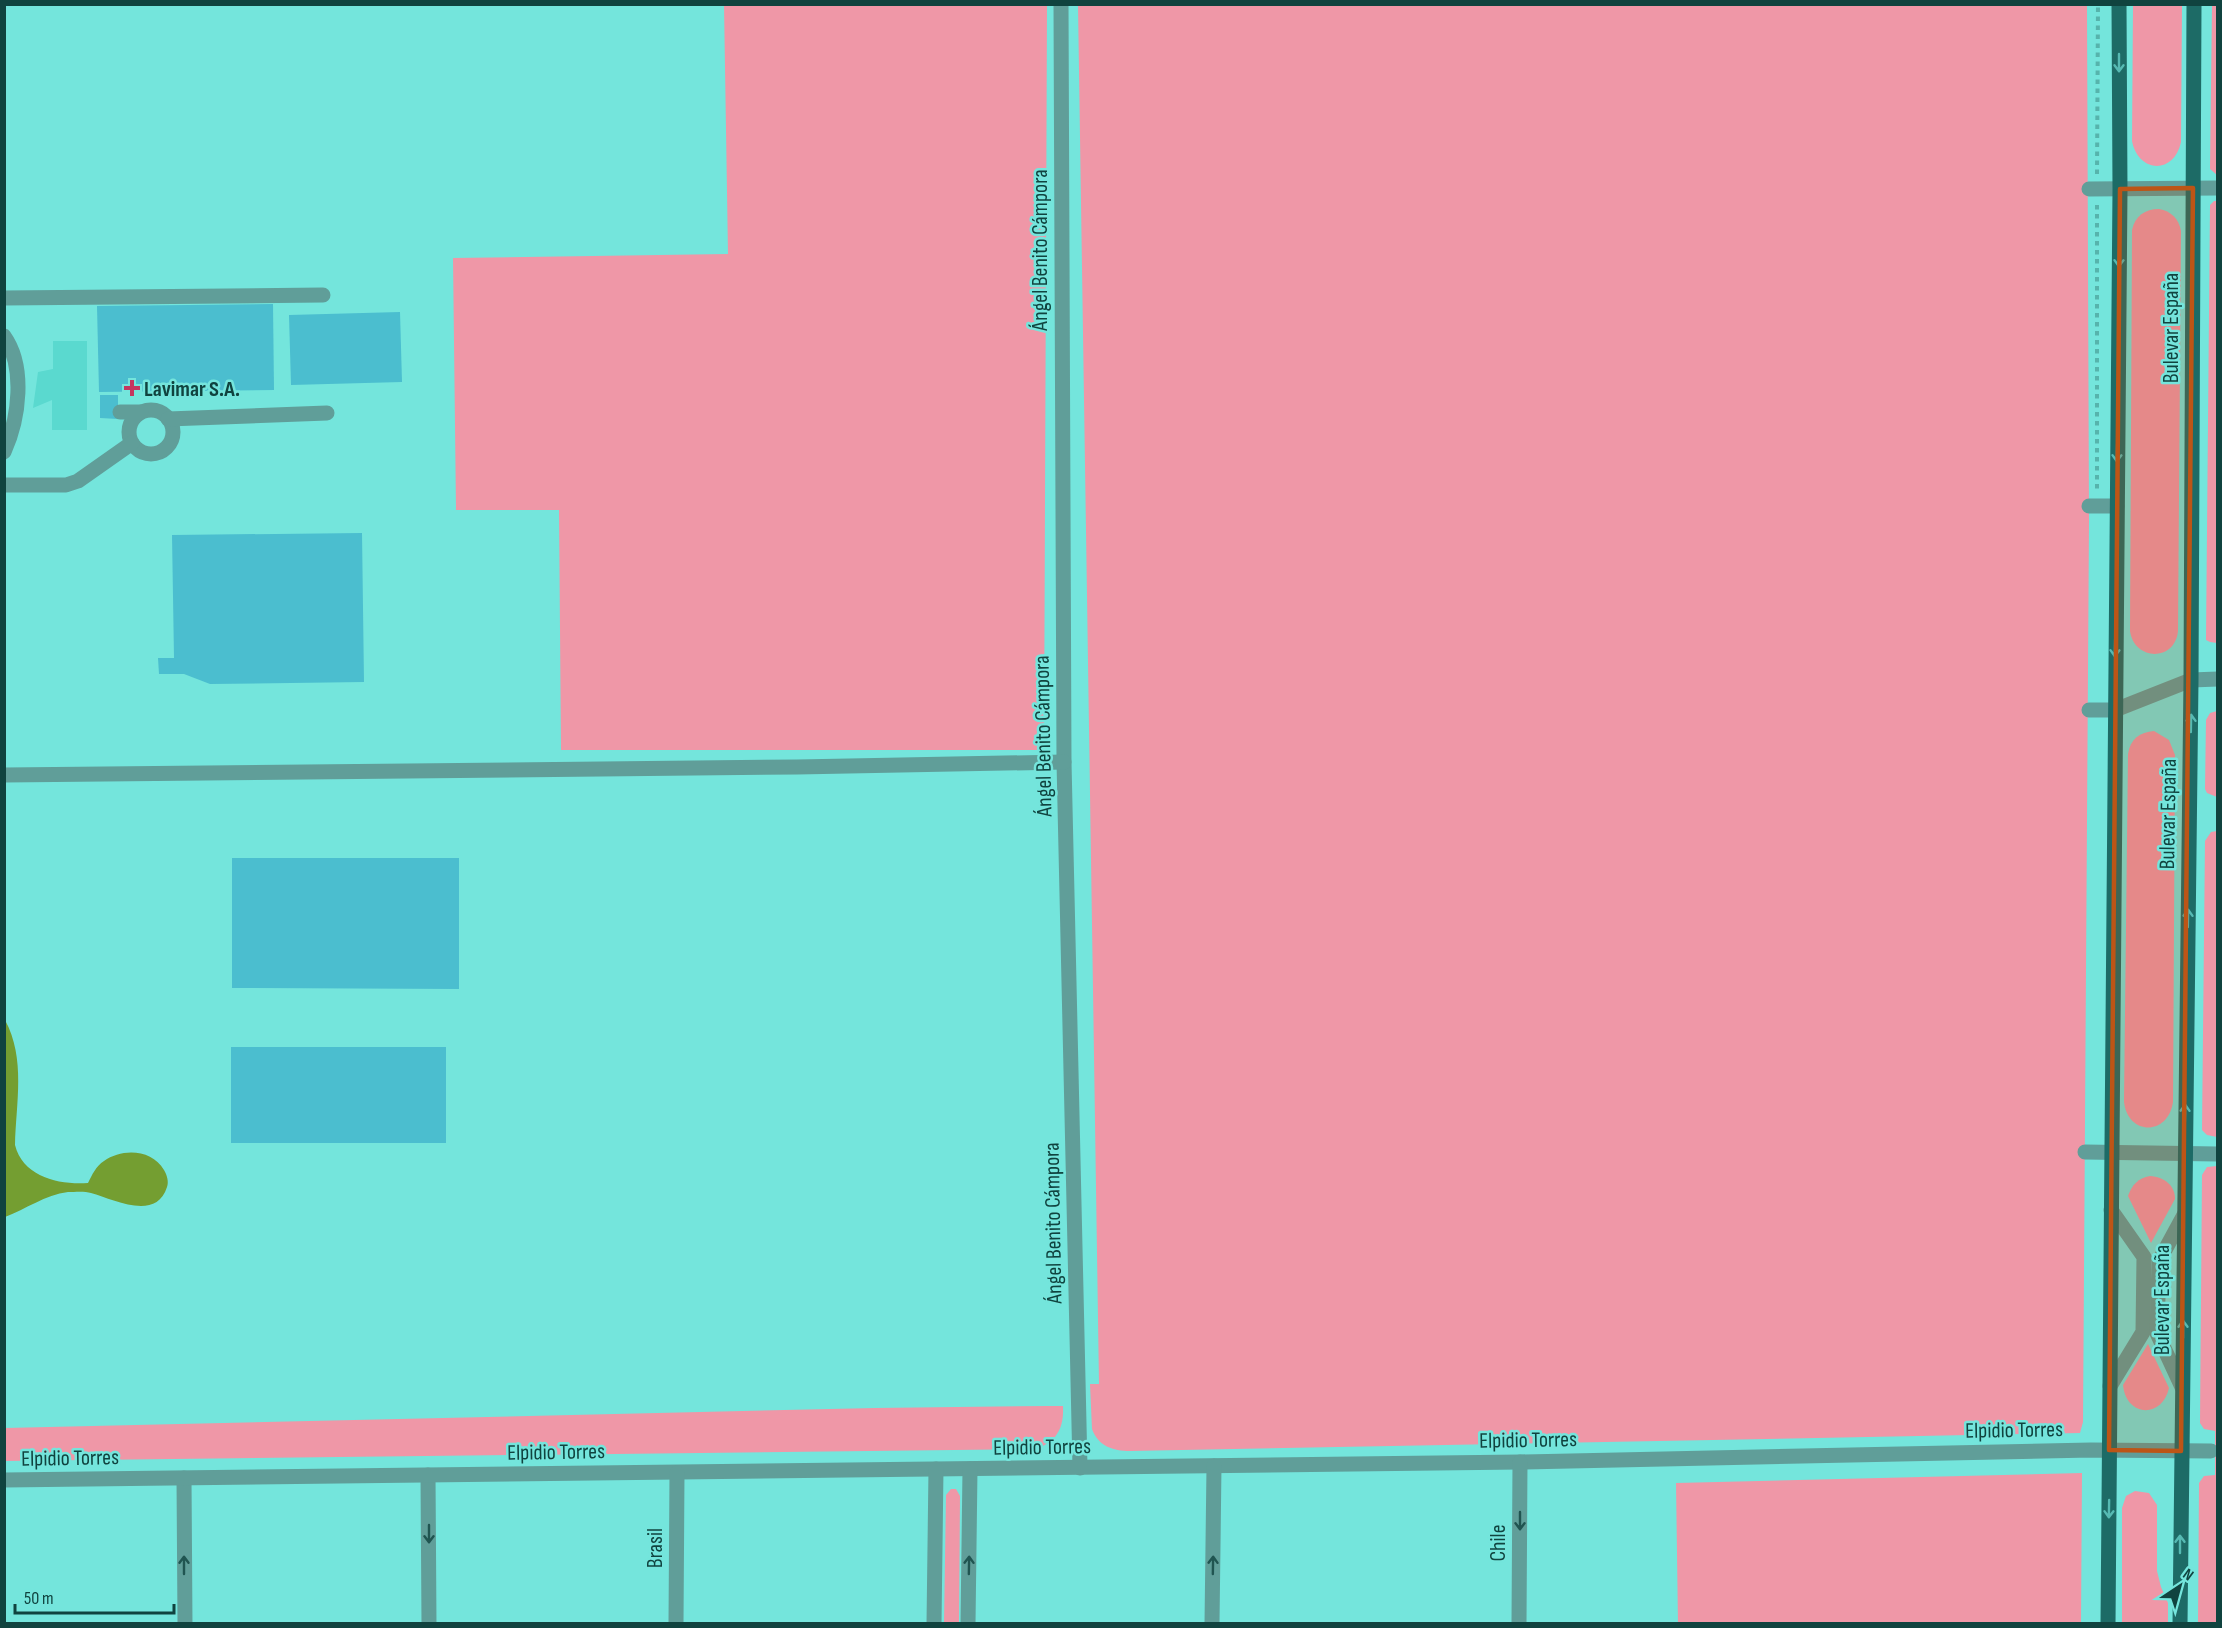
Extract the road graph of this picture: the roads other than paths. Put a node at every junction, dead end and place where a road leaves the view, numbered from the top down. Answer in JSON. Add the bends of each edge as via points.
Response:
{"nodes":[{"id":1,"x":1060,"y":4,"type":"edge"},
{"id":2,"x":2119,"y":4,"type":"edge"},
{"id":3,"x":2194,"y":4,"type":"edge"},
{"id":4,"x":2193,"y":188,"type":"junction"},
{"id":5,"x":2217,"y":188,"type":"edge"},
{"id":6,"x":2089,"y":189,"type":"dead end"},
{"id":7,"x":2120,"y":189,"type":"junction"},
{"id":8,"x":323,"y":295,"type":"dead end"},
{"id":9,"x":4,"y":298,"type":"edge"},
{"id":10,"x":4,"y":336,"type":"edge"},
{"id":11,"x":120,"y":412,"type":"dead end"},
{"id":12,"x":141,"y":412,"type":"junction"},
{"id":13,"x":327,"y":413,"type":"dead end"},
{"id":14,"x":168,"y":419,"type":"junction"},
{"id":15,"x":132,"y":443,"type":"junction"},
{"id":16,"x":4,"y":452,"type":"edge"},
{"id":17,"x":4,"y":485,"type":"edge"},
{"id":18,"x":2089,"y":506,"type":"dead end"},
{"id":19,"x":2117,"y":506,"type":"junction"},
{"id":20,"x":2217,"y":679,"type":"edge"},
{"id":21,"x":2191,"y":680,"type":"junction"},
{"id":22,"x":2089,"y":710,"type":"dead end"},
{"id":23,"x":2115,"y":710,"type":"junction"},
{"id":24,"x":1064,"y":762,"type":"junction"},
{"id":25,"x":4,"y":775,"type":"edge"},
{"id":26,"x":2085,"y":1152,"type":"dead end"},
{"id":27,"x":2112,"y":1153,"type":"junction"},
{"id":28,"x":2185,"y":1154,"type":"junction"},
{"id":29,"x":2217,"y":1154,"type":"edge"},
{"id":30,"x":2111,"y":1210,"type":"junction"},
{"id":31,"x":2184,"y":1215,"type":"junction"},
{"id":32,"x":2110,"y":1386,"type":"junction"},
{"id":33,"x":2182,"y":1387,"type":"junction"},
{"id":34,"x":2109,"y":1450,"type":"junction"},
{"id":35,"x":2181,"y":1451,"type":"junction"},
{"id":36,"x":2211,"y":1451,"type":"dead end"},
{"id":37,"x":1520,"y":1462,"type":"junction"},
{"id":38,"x":1214,"y":1466,"type":"junction"},
{"id":39,"x":1080,"y":1468,"type":"junction"},
{"id":40,"x":936,"y":1469,"type":"junction"},
{"id":41,"x":970,"y":1469,"type":"junction"},
{"id":42,"x":677,"y":1473,"type":"junction"},
{"id":43,"x":429,"y":1475,"type":"junction"},
{"id":44,"x":184,"y":1478,"type":"junction"},
{"id":45,"x":4,"y":1480,"type":"edge"},
{"id":46,"x":184,"y":1623,"type":"edge"},
{"id":47,"x":429,"y":1623,"type":"edge"},
{"id":48,"x":676,"y":1623,"type":"edge"},
{"id":49,"x":934,"y":1623,"type":"edge"},
{"id":50,"x":968,"y":1623,"type":"edge"},
{"id":51,"x":1212,"y":1623,"type":"edge"},
{"id":52,"x":1519,"y":1623,"type":"edge"},
{"id":53,"x":2108,"y":1623,"type":"edge"},
{"id":54,"x":2180,"y":1623,"type":"edge"}],
"edges":[{"from":1,"to":24,"type":"street","name":"Ángel Benito Cámpora"},
{"from":2,"to":7,"type":"main road","one_way":true},
{"from":3,"to":4,"type":"main road","name":"Bulevar España"},
{"from":4,"to":5,"type":"street"},
{"from":4,"to":7,"type":"street"},
{"from":4,"to":21,"type":"main road","name":"Bulevar España"},
{"from":6,"to":7,"type":"street"},
{"from":7,"to":19,"type":"main road","one_way":true},
{"from":8,"to":9,"type":"street"},
{"from":10,"to":16,"type":"street","via":[[17,366],[16,416]]},
{"from":11,"to":12,"type":"street"},
{"from":12,"to":14,"type":"street","via":[[155,411]]},
{"from":12,"to":15,"type":"street","via":[[130,429]]},
{"from":13,"to":14,"type":"street"},
{"from":14,"to":15,"type":"street","via":[[173,434],[162,451],[143,452]]},
{"from":15,"to":17,"type":"street","via":[[78,481],[66,485]]},
{"from":18,"to":19,"type":"street"},
{"from":19,"to":23,"type":"main road","one_way":true},
{"from":20,"to":21,"type":"street"},
{"from":21,"to":23,"type":"street"},
{"from":28,"to":21,"type":"main road","name":"Bulevar España","one_way":true},
{"from":22,"to":23,"type":"street"},
{"from":23,"to":27,"type":"main road"},
{"from":24,"to":25,"type":"street"},
{"from":24,"to":39,"type":"street","name":"Ángel Benito Cámpora"},
{"from":26,"to":27,"type":"street"},
{"from":27,"to":28,"type":"street"},
{"from":27,"to":30,"type":"main road"},
{"from":28,"to":29,"type":"street"},
{"from":28,"to":31,"type":"main road","name":"Bulevar España"},
{"from":30,"to":32,"type":"main road"},
{"from":30,"to":32,"type":"street","via":[[2144,1257],[2143,1332]]},
{"from":33,"to":31,"type":"main road","name":"Bulevar España","one_way":true},
{"from":31,"to":33,"type":"street","via":[[2159,1261],[2157,1333]]},
{"from":32,"to":34,"type":"main road"},
{"from":33,"to":35,"type":"main road","name":"Bulevar España"},
{"from":34,"to":35,"type":"street","name":"Elpidio Torres"},
{"from":34,"to":37,"type":"street","name":"Elpidio Torres"},
{"from":34,"to":53,"type":"main road","one_way":true},
{"from":35,"to":36,"type":"street","name":"Elpidio Torres"},
{"from":54,"to":35,"type":"main road","name":"Bulevar España","one_way":true},
{"from":37,"to":38,"type":"street","name":"Elpidio Torres"},
{"from":37,"to":52,"type":"street","name":"Chile","one_way":true},
{"from":38,"to":39,"type":"street","name":"Elpidio Torres"},
{"from":51,"to":38,"type":"street","one_way":true},
{"from":39,"to":41,"type":"street","name":"Elpidio Torres"},
{"from":40,"to":41,"type":"street","name":"Elpidio Torres"},
{"from":40,"to":42,"type":"street","name":"Elpidio Torres"},
{"from":40,"to":49,"type":"street"},
{"from":50,"to":41,"type":"street","one_way":true},
{"from":42,"to":43,"type":"street","name":"Elpidio Torres"},
{"from":42,"to":48,"type":"street","name":"Brasil"},
{"from":43,"to":44,"type":"street","name":"Elpidio Torres"},
{"from":43,"to":47,"type":"street","one_way":true},
{"from":44,"to":45,"type":"street","name":"Elpidio Torres"},
{"from":46,"to":44,"type":"street","one_way":true}]}
